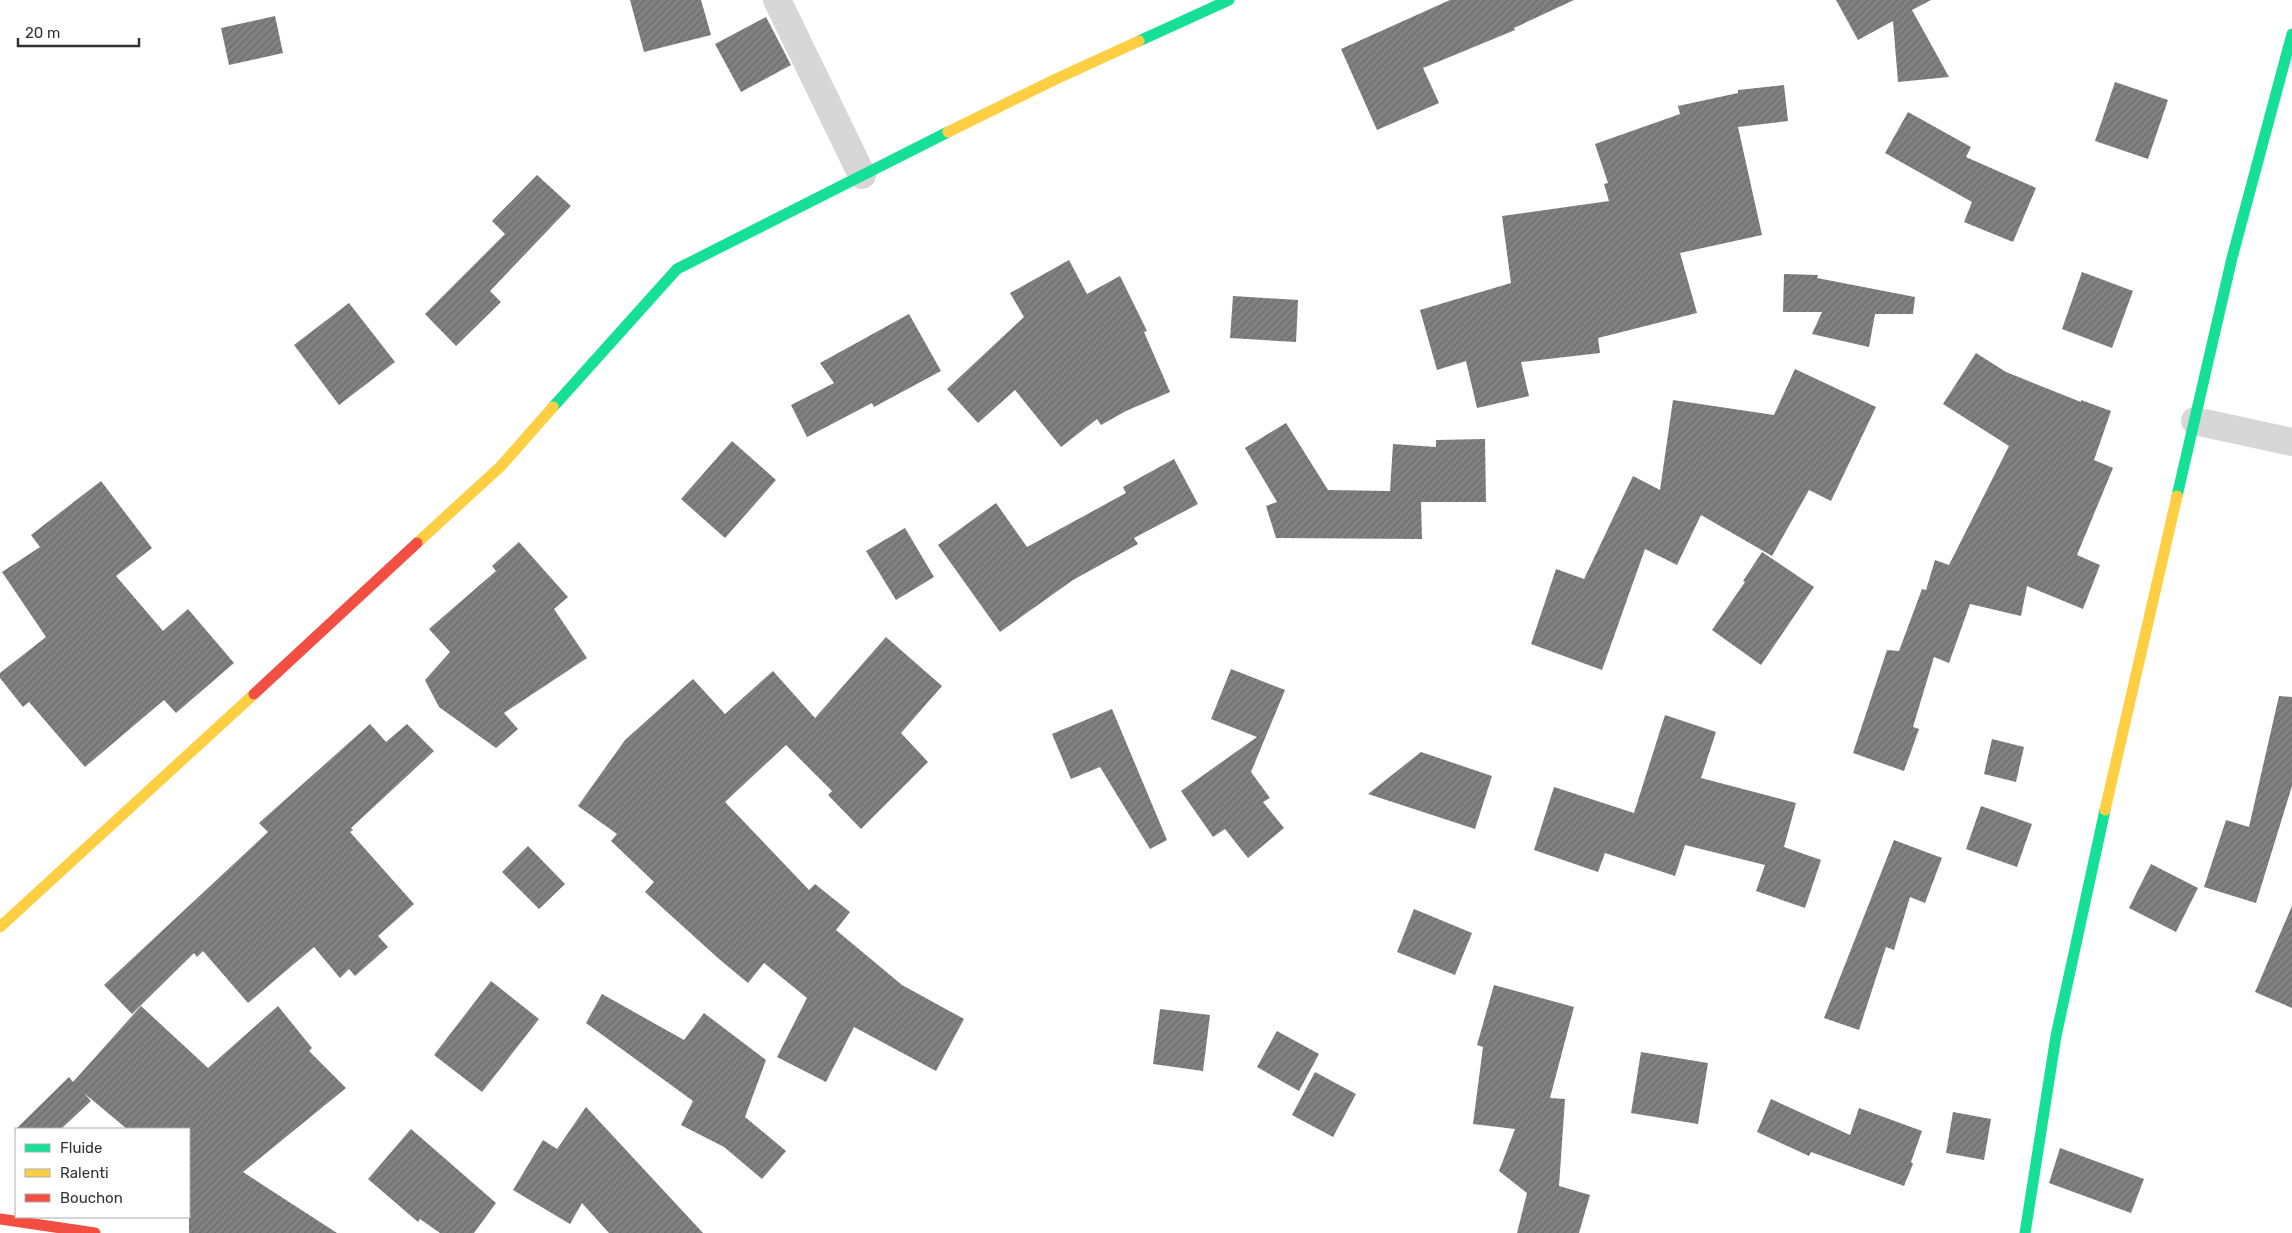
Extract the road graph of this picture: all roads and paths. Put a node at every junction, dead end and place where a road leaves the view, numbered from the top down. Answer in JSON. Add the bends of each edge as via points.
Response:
{"nodes":[{"id":1,"x":777,"y":0,"type":"edge"},
{"id":2,"x":1229,"y":0,"type":"edge"},
{"id":3,"x":2292,"y":34,"type":"edge"},
{"id":4,"x":862,"y":175,"type":"junction"},
{"id":5,"x":2195,"y":421,"type":"junction"},
{"id":6,"x":2292,"y":442,"type":"edge"},
{"id":7,"x":0,"y":927,"type":"edge"},
{"id":8,"x":0,"y":1219,"type":"edge"},
{"id":9,"x":95,"y":1233,"type":"edge"},
{"id":10,"x":2025,"y":1233,"type":"edge"}],
"edges":[{"from":1,"to":4,"type":"street"},
{"from":2,"to":4,"type":"street","via":[[1056,79]]},
{"from":3,"to":5,"type":"street","via":[[2232,258]]},
{"from":4,"to":7,"type":"street","via":[[677,270],[501,466]]},
{"from":5,"to":6,"type":"street"},
{"from":5,"to":10,"type":"street","via":[[2056,1036]]},
{"from":8,"to":9,"type":"street"}]}
